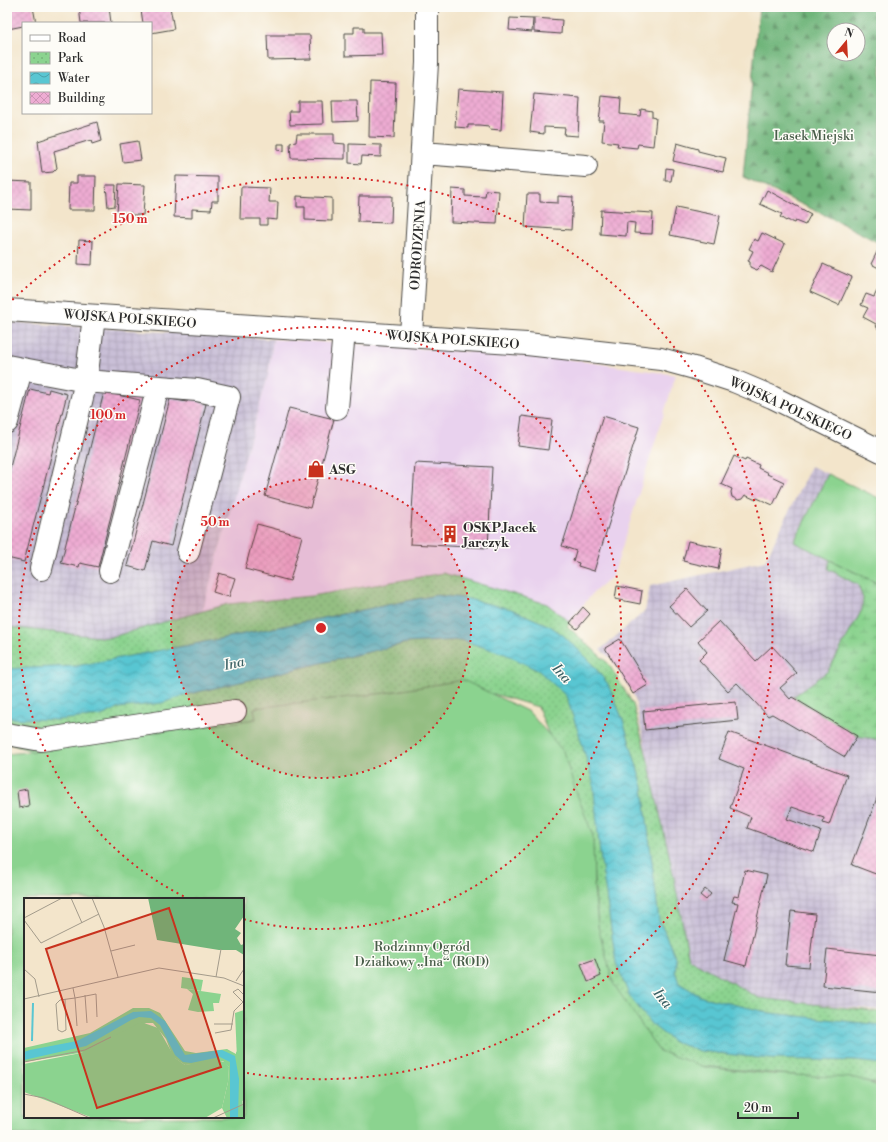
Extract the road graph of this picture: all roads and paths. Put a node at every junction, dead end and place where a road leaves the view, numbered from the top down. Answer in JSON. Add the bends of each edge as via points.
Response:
{"nodes":[{"id":1,"x":427,"y":7,"type":"edge"},
{"id":2,"x":423,"y":153,"type":"junction"},
{"id":3,"x":586,"y":166,"type":"dead end"},
{"id":4,"x":7,"y":310,"type":"edge"},
{"id":5,"x":94,"y":316,"type":"junction"},
{"id":6,"x":344,"y":332,"type":"junction"},
{"id":7,"x":411,"y":336,"type":"junction"},
{"id":8,"x":14,"y":368,"type":"edge"},
{"id":9,"x":86,"y":381,"type":"junction"},
{"id":10,"x":158,"y":387,"type":"junction"},
{"id":11,"x":337,"y":408,"type":"dead end"},
{"id":12,"x":7,"y":422,"type":"edge"},
{"id":13,"x":881,"y":451,"type":"edge"},
{"id":14,"x":188,"y":552,"type":"dead end"},
{"id":15,"x":41,"y":569,"type":"dead end"},
{"id":16,"x":110,"y":571,"type":"dead end"},
{"id":17,"x":235,"y":711,"type":"dead end"},
{"id":18,"x":7,"y":734,"type":"edge"}],
"edges":[{"from":1,"to":2,"type":"street","name":"ODRODZENIA"},
{"from":2,"to":3,"type":"street"},
{"from":2,"to":7,"type":"street","name":"ODRODZENIA"},
{"from":4,"to":5,"type":"street","name":"WOJSKA POLSKIEGO"},
{"from":5,"to":6,"type":"street","name":"WOJSKA POLSKIEGO"},
{"from":5,"to":9,"type":"street"},
{"from":6,"to":7,"type":"street","name":"WOJSKA POLSKIEGO"},
{"from":6,"to":11,"type":"street"},
{"from":7,"to":13,"type":"street","name":"WOJSKA POLSKIEGO","via":[[528,344],[660,359],[734,381]]},
{"from":8,"to":9,"type":"street"},
{"from":8,"to":12,"type":"street"},
{"from":9,"to":10,"type":"street"},
{"from":9,"to":15,"type":"street"},
{"from":10,"to":14,"type":"street","via":[[197,390],[229,397]]},
{"from":10,"to":16,"type":"street"},
{"from":17,"to":18,"type":"street","via":[[41,740]]}]}
